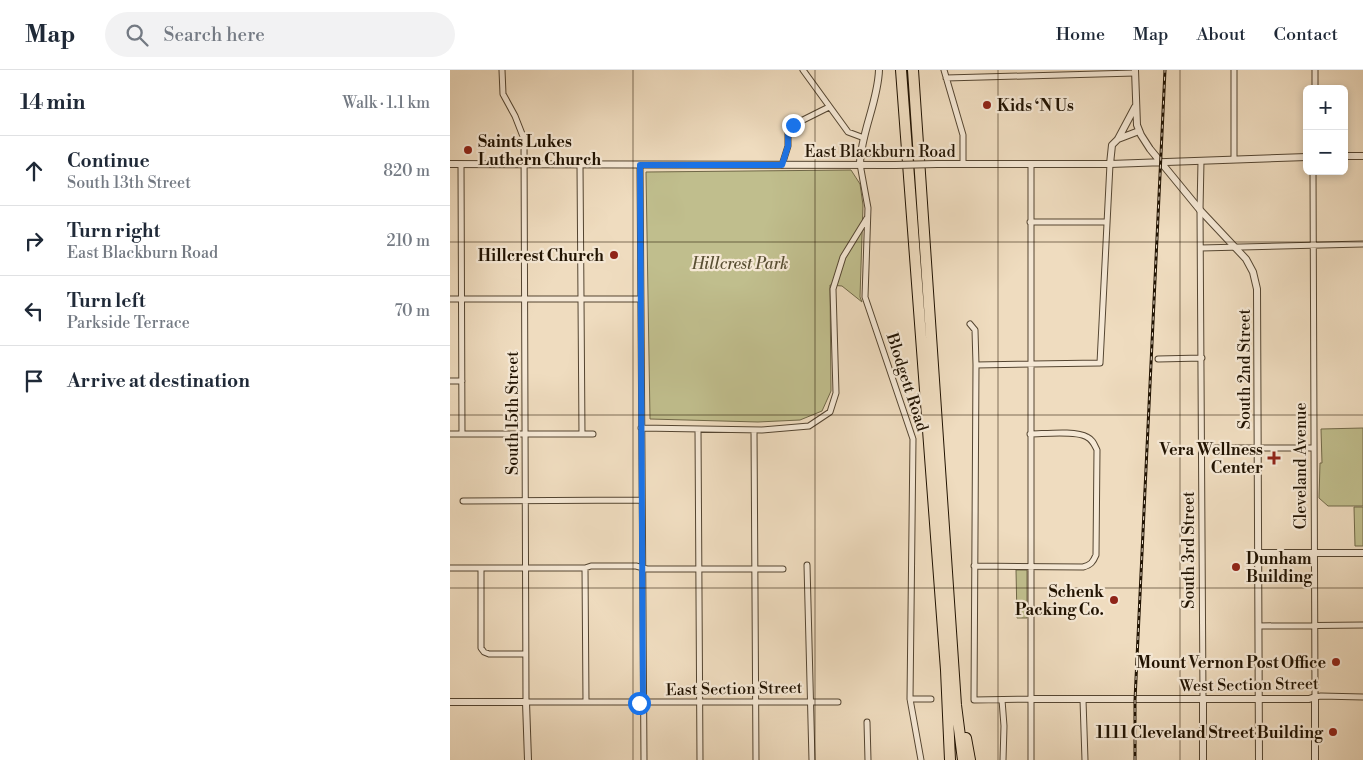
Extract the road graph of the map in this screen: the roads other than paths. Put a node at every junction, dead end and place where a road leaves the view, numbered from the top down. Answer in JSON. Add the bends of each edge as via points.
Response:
{"nodes":[{"id":1,"x":502,"y":70,"type":"edge"},
{"id":2,"x":803,"y":70,"type":"edge"},
{"id":3,"x":879,"y":70,"type":"edge"},
{"id":4,"x":901,"y":70,"type":"edge"},
{"id":5,"x":913,"y":70,"type":"edge"},
{"id":6,"x":944,"y":70,"type":"edge"},
{"id":7,"x":1234,"y":70,"type":"edge"},
{"id":8,"x":1315,"y":70,"type":"edge"},
{"id":9,"x":1135,"y":72,"type":"edge"},
{"id":10,"x":946,"y":78,"type":"junction"},
{"id":11,"x":1315,"y":85,"type":"edge"},
{"id":12,"x":1136,"y":105,"type":"junction"},
{"id":13,"x":829,"y":107,"type":"junction"},
{"id":14,"x":1140,"y":131,"type":"junction"},
{"id":15,"x":864,"y":138,"type":"junction"},
{"id":16,"x":1118,"y":139,"type":"junction"},
{"id":17,"x":1348,"y":156,"type":"edge"},
{"id":18,"x":1363,"y":156,"type":"edge"},
{"id":19,"x":1303,"y":157,"type":"edge"},
{"id":20,"x":1234,"y":160,"type":"junction"},
{"id":21,"x":1201,"y":161,"type":"junction"},
{"id":22,"x":1161,"y":162,"type":"junction"},
{"id":23,"x":450,"y":164,"type":"edge"},
{"id":24,"x":461,"y":164,"type":"junction"},
{"id":25,"x":860,"y":164,"type":"junction"},
{"id":26,"x":963,"y":164,"type":"junction"},
{"id":27,"x":1030,"y":164,"type":"junction"},
{"id":28,"x":1110,"y":164,"type":"junction"},
{"id":29,"x":524,"y":165,"type":"junction"},
{"id":30,"x":580,"y":165,"type":"junction"},
{"id":31,"x":640,"y":165,"type":"junction"},
{"id":32,"x":782,"y":165,"type":"junction"},
{"id":33,"x":1313,"y":175,"type":"edge"},
{"id":34,"x":1200,"y":210,"type":"junction"},
{"id":35,"x":867,"y":218,"type":"junction"},
{"id":36,"x":1030,"y":222,"type":"junction"},
{"id":37,"x":1107,"y":222,"type":"junction"},
{"id":38,"x":1363,"y":244,"type":"edge"},
{"id":39,"x":1236,"y":246,"type":"junction"},
{"id":40,"x":1313,"y":246,"type":"junction"},
{"id":41,"x":1201,"y":248,"type":"junction"},
{"id":42,"x":450,"y":299,"type":"edge"},
{"id":43,"x":462,"y":299,"type":"junction"},
{"id":44,"x":581,"y":299,"type":"junction"},
{"id":45,"x":641,"y":299,"type":"junction"},
{"id":46,"x":525,"y":300,"type":"junction"},
{"id":47,"x":970,"y":324,"type":"dead end"},
{"id":48,"x":1202,"y":358,"type":"junction"},
{"id":49,"x":1158,"y":359,"type":"dead end"},
{"id":50,"x":976,"y":365,"type":"junction"},
{"id":51,"x":1030,"y":365,"type":"junction"},
{"id":52,"x":450,"y":381,"type":"edge"},
{"id":53,"x":462,"y":381,"type":"junction"},
{"id":54,"x":641,"y":428,"type":"junction"},
{"id":55,"x":698,"y":429,"type":"junction"},
{"id":56,"x":754,"y":430,"type":"junction"},
{"id":57,"x":450,"y":434,"type":"edge"},
{"id":58,"x":462,"y":434,"type":"junction"},
{"id":59,"x":526,"y":434,"type":"junction"},
{"id":60,"x":582,"y":434,"type":"junction"},
{"id":61,"x":593,"y":434,"type":"dead end"},
{"id":62,"x":1030,"y":434,"type":"junction"},
{"id":63,"x":1202,"y":448,"type":"junction"},
{"id":64,"x":1258,"y":448,"type":"junction"},
{"id":65,"x":1314,"y":448,"type":"junction"},
{"id":66,"x":642,"y":500,"type":"junction"},
{"id":67,"x":463,"y":501,"type":"dead end"},
{"id":68,"x":526,"y":501,"type":"junction"},
{"id":69,"x":1258,"y":553,"type":"junction"},
{"id":70,"x":1314,"y":553,"type":"junction"},
{"id":71,"x":1363,"y":553,"type":"edge"},
{"id":72,"x":807,"y":565,"type":"dead end"},
{"id":73,"x":974,"y":566,"type":"junction"},
{"id":74,"x":1031,"y":566,"type":"junction"},
{"id":75,"x":450,"y":568,"type":"edge"},
{"id":76,"x":481,"y":568,"type":"junction"},
{"id":77,"x":526,"y":568,"type":"junction"},
{"id":78,"x":585,"y":568,"type":"junction"},
{"id":79,"x":642,"y":568,"type":"junction"},
{"id":80,"x":698,"y":569,"type":"junction"},
{"id":81,"x":754,"y":569,"type":"junction"},
{"id":82,"x":782,"y":569,"type":"dead end"},
{"id":83,"x":949,"y":608,"type":"junction"},
{"id":84,"x":1314,"y":625,"type":"junction"},
{"id":85,"x":1363,"y":625,"type":"edge"},
{"id":86,"x":1259,"y":626,"type":"junction"},
{"id":87,"x":525,"y":654,"type":"junction"},
{"id":88,"x":1315,"y":697,"type":"junction"},
{"id":89,"x":1363,"y":697,"type":"edge"},
{"id":90,"x":910,"y":699,"type":"junction"},
{"id":91,"x":930,"y":699,"type":"dead end"},
{"id":92,"x":1031,"y":699,"type":"junction"},
{"id":93,"x":1259,"y":699,"type":"junction"},
{"id":94,"x":1002,"y":700,"type":"junction"},
{"id":95,"x":1083,"y":700,"type":"junction"},
{"id":96,"x":1203,"y":700,"type":"junction"},
{"id":97,"x":811,"y":701,"type":"junction"},
{"id":98,"x":450,"y":702,"type":"edge"},
{"id":99,"x":526,"y":702,"type":"junction"},
{"id":100,"x":586,"y":702,"type":"junction"},
{"id":101,"x":755,"y":702,"type":"junction"},
{"id":102,"x":838,"y":702,"type":"dead end"},
{"id":103,"x":643,"y":703,"type":"junction"},
{"id":104,"x":699,"y":703,"type":"junction"},
{"id":105,"x":949,"y":720,"type":"junction"},
{"id":106,"x":868,"y":722,"type":"dead end"},
{"id":107,"x":528,"y":760,"type":"edge"},
{"id":108,"x":644,"y":760,"type":"edge"},
{"id":109,"x":700,"y":760,"type":"edge"},
{"id":110,"x":756,"y":760,"type":"edge"},
{"id":111,"x":812,"y":760,"type":"edge"},
{"id":112,"x":868,"y":760,"type":"edge"},
{"id":113,"x":921,"y":760,"type":"edge"},
{"id":114,"x":950,"y":760,"type":"edge"},
{"id":115,"x":956,"y":760,"type":"edge"},
{"id":116,"x":963,"y":760,"type":"edge"},
{"id":117,"x":970,"y":760,"type":"edge"},
{"id":118,"x":1003,"y":760,"type":"edge"},
{"id":119,"x":1031,"y":760,"type":"edge"},
{"id":120,"x":1085,"y":760,"type":"edge"},
{"id":121,"x":1203,"y":760,"type":"edge"},
{"id":122,"x":1259,"y":760,"type":"edge"},
{"id":123,"x":1315,"y":760,"type":"edge"}],
"edges":[{"from":1,"to":29,"type":"street","name":"South 15th Street","via":[[503,94],[524,139]]},
{"from":2,"to":13,"type":"street"},
{"from":3,"to":15,"type":"street","name":"Blodgett Road"},
{"from":4,"to":105,"type":"highway"},
{"from":5,"to":83,"type":"highway"},
{"from":6,"to":10,"type":"street"},
{"from":7,"to":20,"type":"street"},
{"from":8,"to":11,"type":"street"},
{"from":9,"to":10,"type":"street"},
{"from":9,"to":12,"type":"street"},
{"from":10,"to":26,"type":"street","via":[[963,135]]},
{"from":12,"to":14,"type":"street"},
{"from":12,"to":16,"type":"street"},
{"from":13,"to":15,"type":"street","via":[[848,132]]},
{"from":13,"to":32,"type":"street","via":[[788,130],[788,146]]},
{"from":14,"to":16,"type":"street"},
{"from":14,"to":22,"type":"street","name":"South 2nd Street"},
{"from":15,"to":25,"type":"street","name":"Blodgett Road"},
{"from":16,"to":28,"type":"street","via":[[1112,145]]},
{"from":17,"to":18,"type":"street"},
{"from":19,"to":20,"type":"street","name":"East Blackburn Road"},
{"from":20,"to":21,"type":"street","name":"East Blackburn Road"},
{"from":21,"to":22,"type":"street","name":"East Blackburn Road"},
{"from":21,"to":34,"type":"street","name":"South 3rd Street"},
{"from":22,"to":28,"type":"street","name":"East Blackburn Road"},
{"from":22,"to":34,"type":"street","name":"South 2nd Street"},
{"from":23,"to":24,"type":"street","name":"East Blackburn Road"},
{"from":24,"to":29,"type":"street","name":"East Blackburn Road"},
{"from":24,"to":43,"type":"street"},
{"from":25,"to":26,"type":"street","name":"East Blackburn Road","bridge":true},
{"from":25,"to":32,"type":"street","name":"East Blackburn Road"},
{"from":25,"to":35,"type":"street","name":"Blodgett Road"},
{"from":26,"to":27,"type":"street","name":"East Blackburn Road"},
{"from":27,"to":28,"type":"street","name":"East Blackburn Road"},
{"from":27,"to":36,"type":"street"},
{"from":28,"to":37,"type":"street"},
{"from":29,"to":30,"type":"street","name":"East Blackburn Road"},
{"from":29,"to":46,"type":"street","name":"South 15th Street"},
{"from":30,"to":31,"type":"street","name":"East Blackburn Road"},
{"from":30,"to":44,"type":"street"},
{"from":31,"to":32,"type":"street","name":"East Blackburn Road"},
{"from":31,"to":45,"type":"street"},
{"from":33,"to":40,"type":"street","name":"Cleveland Avenue"},
{"from":34,"to":39,"type":"street","name":"South 2nd Street"},
{"from":34,"to":41,"type":"street","name":"South 3rd Street"},
{"from":35,"to":56,"type":"street","via":[[843,257],[833,289],[836,393],[830,412],[809,426]]},
{"from":35,"to":90,"type":"street","name":"Blodgett Road","via":[[865,297],[913,439]]},
{"from":36,"to":37,"type":"street"},
{"from":36,"to":51,"type":"street"},
{"from":37,"to":51,"type":"street","via":[[1100,363]]},
{"from":38,"to":40,"type":"street"},
{"from":39,"to":40,"type":"street"},
{"from":39,"to":41,"type":"street"},
{"from":39,"to":64,"type":"street","name":"South 2nd Street","via":[[1253,272],[1257,289]]},
{"from":40,"to":65,"type":"street","name":"Cleveland Avenue"},
{"from":41,"to":48,"type":"street","name":"South 3rd Street"},
{"from":42,"to":43,"type":"street"},
{"from":43,"to":46,"type":"street"},
{"from":43,"to":53,"type":"street"},
{"from":44,"to":45,"type":"street"},
{"from":44,"to":46,"type":"street"},
{"from":44,"to":60,"type":"street"},
{"from":45,"to":54,"type":"street"},
{"from":46,"to":59,"type":"street","name":"South 15th Street"},
{"from":47,"to":50,"type":"street","via":[[975,330]]},
{"from":48,"to":49,"type":"street"},
{"from":48,"to":63,"type":"street","name":"South 3rd Street"},
{"from":50,"to":51,"type":"street"},
{"from":50,"to":73,"type":"street"},
{"from":51,"to":62,"type":"street"},
{"from":52,"to":53,"type":"street"},
{"from":53,"to":58,"type":"street"},
{"from":54,"to":55,"type":"street"},
{"from":54,"to":66,"type":"street"},
{"from":55,"to":56,"type":"street"},
{"from":55,"to":80,"type":"street"},
{"from":56,"to":81,"type":"street"},
{"from":57,"to":58,"type":"street"},
{"from":58,"to":59,"type":"street"},
{"from":59,"to":60,"type":"street"},
{"from":59,"to":68,"type":"street","name":"South 15th Street"},
{"from":60,"to":61,"type":"street"},
{"from":62,"to":74,"type":"street"},
{"from":62,"to":74,"type":"street","via":[[1087,437],[1097,450],[1094,561],[1083,567]]},
{"from":63,"to":64,"type":"street"},
{"from":63,"to":96,"type":"street","name":"South 3rd Street"},
{"from":64,"to":65,"type":"street"},
{"from":64,"to":69,"type":"street","name":"South 2nd Street"},
{"from":65,"to":70,"type":"street","name":"Cleveland Avenue"},
{"from":66,"to":68,"type":"street"},
{"from":66,"to":79,"type":"street"},
{"from":67,"to":68,"type":"street"},
{"from":68,"to":77,"type":"street","name":"South 15th Street"},
{"from":69,"to":70,"type":"street"},
{"from":69,"to":86,"type":"street","name":"South 2nd Street"},
{"from":70,"to":71,"type":"street"},
{"from":70,"to":84,"type":"street","name":"Cleveland Avenue"},
{"from":72,"to":97,"type":"street"},
{"from":73,"to":74,"type":"street"},
{"from":73,"to":94,"type":"street","via":[[974,700]]},
{"from":74,"to":92,"type":"street"},
{"from":75,"to":76,"type":"street"},
{"from":76,"to":77,"type":"street"},
{"from":76,"to":87,"type":"street","via":[[481,648],[489,654]]},
{"from":77,"to":78,"type":"street"},
{"from":77,"to":87,"type":"street","name":"South 15th Street"},
{"from":78,"to":79,"type":"street"},
{"from":78,"to":100,"type":"street"},
{"from":79,"to":80,"type":"street"},
{"from":79,"to":103,"type":"street"},
{"from":80,"to":81,"type":"street"},
{"from":80,"to":104,"type":"street"},
{"from":81,"to":82,"type":"street"},
{"from":81,"to":101,"type":"street"},
{"from":83,"to":116,"type":"highway"},
{"from":83,"to":117,"type":"highway"},
{"from":84,"to":85,"type":"street"},
{"from":84,"to":86,"type":"street"},
{"from":84,"to":88,"type":"street","name":"Cleveland Avenue"},
{"from":86,"to":93,"type":"street","name":"South 2nd Street"},
{"from":87,"to":99,"type":"street","name":"South 15th Street"},
{"from":88,"to":89,"type":"street","name":"West Section Street"},
{"from":88,"to":93,"type":"street","name":"West Section Street"},
{"from":88,"to":123,"type":"street","name":"Cleveland Avenue"},
{"from":90,"to":91,"type":"street"},
{"from":90,"to":113,"type":"street","name":"Blodgett Road"},
{"from":92,"to":94,"type":"street"},
{"from":92,"to":95,"type":"street"},
{"from":92,"to":119,"type":"street"},
{"from":93,"to":96,"type":"street","name":"West Section Street"},
{"from":93,"to":122,"type":"street","name":"South 2nd Street"},
{"from":94,"to":118,"type":"street"},
{"from":95,"to":96,"type":"street","name":"West Section Street"},
{"from":95,"to":120,"type":"street"},
{"from":96,"to":121,"type":"street","name":"South 3rd Street"},
{"from":97,"to":101,"type":"street","name":"East Section Street"},
{"from":97,"to":102,"type":"street","name":"East Section Street"},
{"from":97,"to":111,"type":"street"},
{"from":98,"to":99,"type":"street","name":"East Section Street"},
{"from":99,"to":100,"type":"street","name":"East Section Street"},
{"from":99,"to":107,"type":"street","name":"South 15th Street"},
{"from":100,"to":103,"type":"street","name":"East Section Street"},
{"from":101,"to":104,"type":"street","name":"East Section Street"},
{"from":101,"to":110,"type":"street"},
{"from":103,"to":104,"type":"street","name":"East Section Street"},
{"from":103,"to":108,"type":"street"},
{"from":104,"to":109,"type":"street"},
{"from":105,"to":114,"type":"highway"},
{"from":105,"to":115,"type":"highway"},
{"from":106,"to":112,"type":"street"}]}
